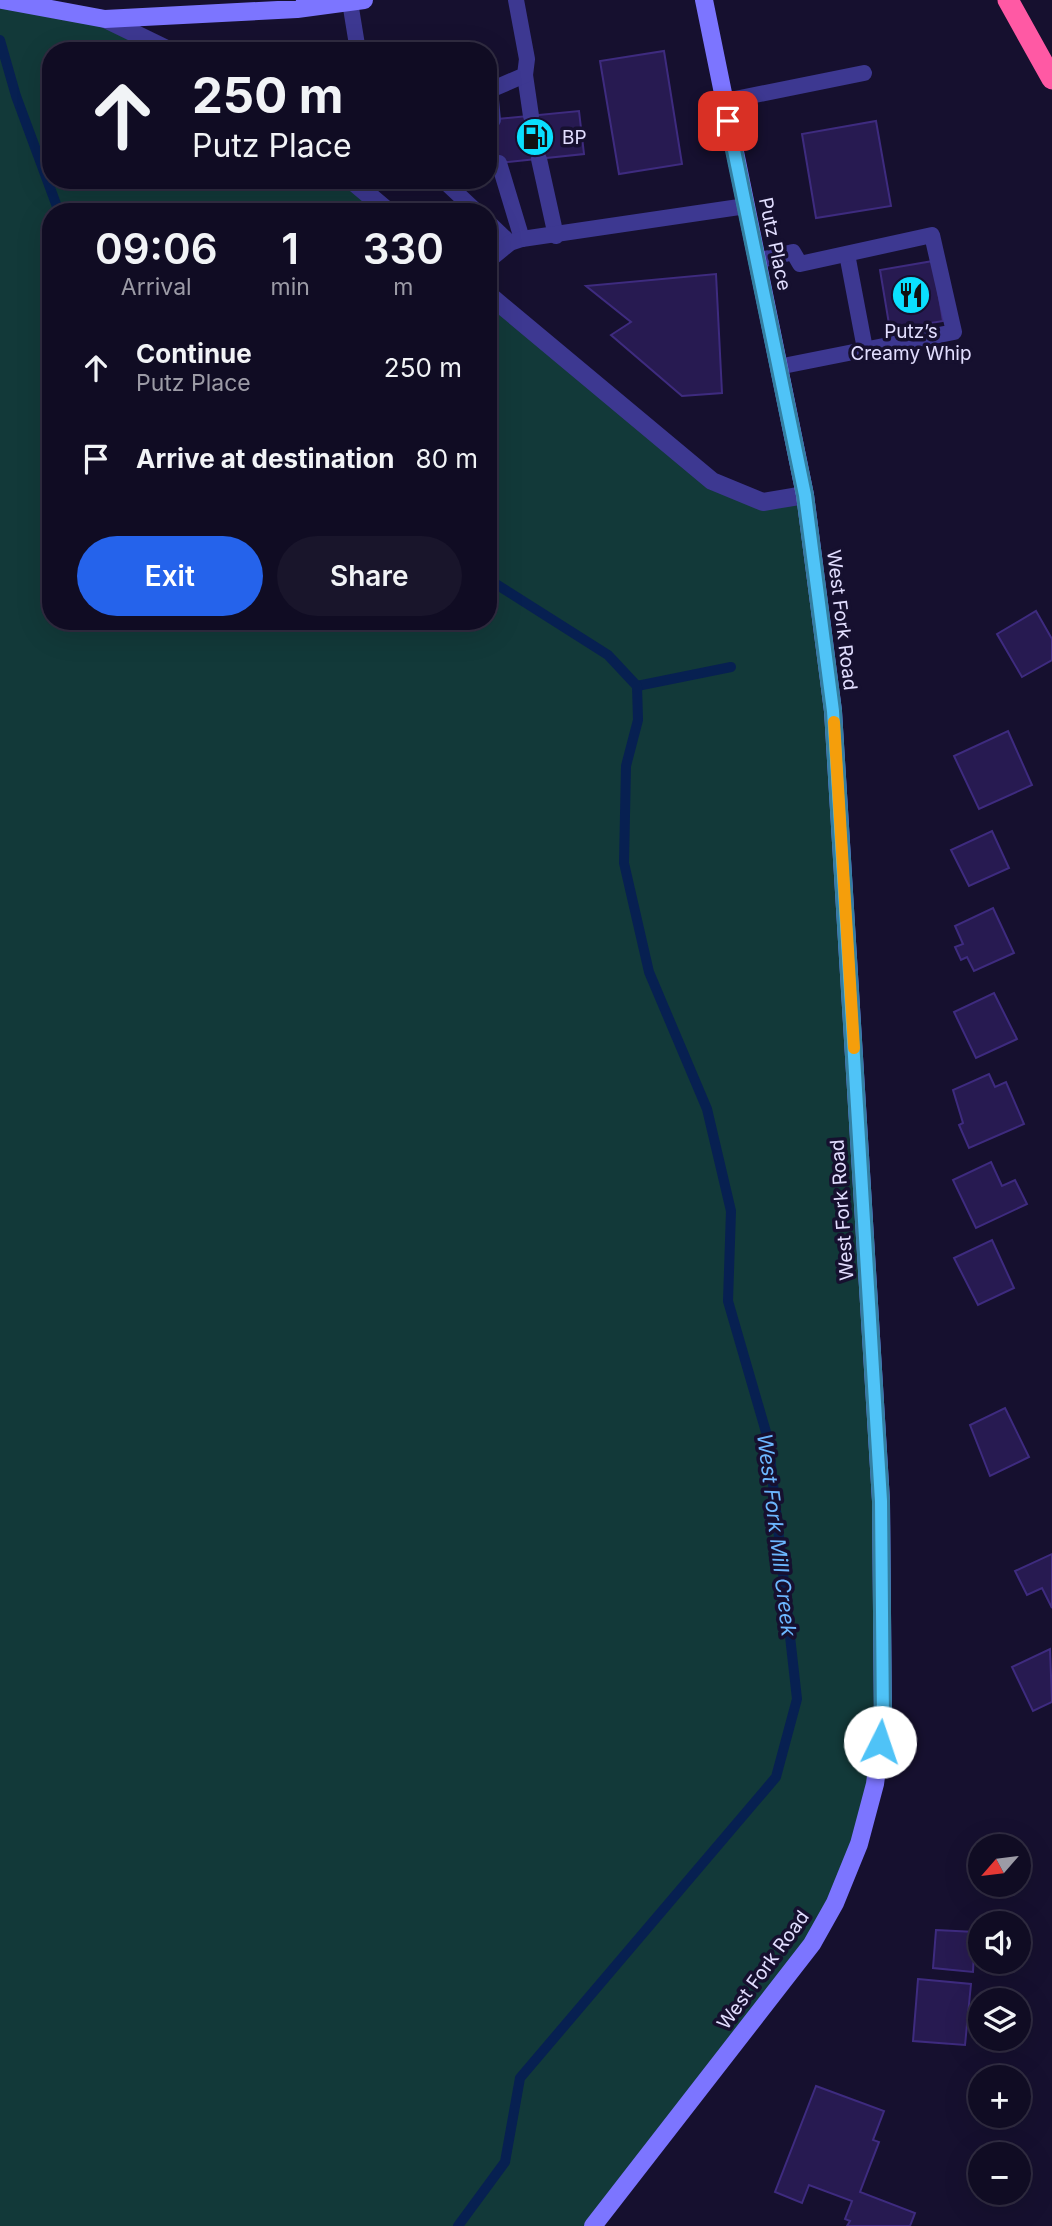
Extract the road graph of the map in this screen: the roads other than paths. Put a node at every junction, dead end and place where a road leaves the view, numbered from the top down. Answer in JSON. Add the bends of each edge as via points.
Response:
{"nodes":[{"id":1,"x":2,"y":0,"type":"edge"},
{"id":2,"x":516,"y":0,"type":"edge"},
{"id":3,"x":704,"y":0,"type":"edge"},
{"id":4,"x":1008,"y":0,"type":"edge"},
{"id":5,"x":357,"y":1,"type":"edge"},
{"id":6,"x":236,"y":6,"type":"edge"},
{"id":7,"x":105,"y":19,"type":"junction"},
{"id":8,"x":152,"y":42,"type":"edge"},
{"id":9,"x":358,"y":42,"type":"edge"},
{"id":10,"x":864,"y":73,"type":"dead end"},
{"id":11,"x":525,"y":75,"type":"junction"},
{"id":12,"x":1052,"y":79,"type":"edge"},
{"id":13,"x":497,"y":87,"type":"edge"},
{"id":14,"x":725,"y":101,"type":"junction"},
{"id":15,"x":531,"y":116,"type":"dead end"},
{"id":16,"x":539,"y":159,"type":"dead end"},
{"id":17,"x":499,"y":163,"type":"dead end"},
{"id":18,"x":362,"y":189,"type":"edge"},
{"id":19,"x":453,"y":189,"type":"edge"},
{"id":20,"x":378,"y":203,"type":"edge"},
{"id":21,"x":467,"y":203,"type":"edge"},
{"id":22,"x":746,"y":206,"type":"junction"},
{"id":23,"x":497,"y":228,"type":"edge"},
{"id":24,"x":555,"y":236,"type":"junction"},
{"id":25,"x":516,"y":241,"type":"junction"},
{"id":26,"x":847,"y":254,"type":"junction"},
{"id":27,"x":497,"y":255,"type":"edge"},
{"id":28,"x":757,"y":261,"type":"junction"},
{"id":29,"x":497,"y":302,"type":"edge"},
{"id":30,"x":864,"y":349,"type":"junction"},
{"id":31,"x":778,"y":367,"type":"junction"},
{"id":32,"x":805,"y":495,"type":"junction"},
{"id":33,"x":593,"y":2226,"type":"edge"}],
"edges":[{"from":1,"to":7,"type":"street"},
{"from":2,"to":11,"type":"lane","via":[[527,60]]},
{"from":3,"to":14,"type":"street","name":"Putz Place"},
{"from":4,"to":12,"type":"highway"},
{"from":5,"to":6,"type":"street"},
{"from":5,"to":9,"type":"lane"},
{"from":6,"to":7,"type":"street"},
{"from":7,"to":8,"type":"street"},
{"from":10,"to":14,"type":"lane"},
{"from":11,"to":13,"type":"lane"},
{"from":11,"to":15,"type":"lane"},
{"from":14,"to":22,"type":"street","name":"Putz Place"},
{"from":16,"to":24,"type":"lane"},
{"from":17,"to":25,"type":"lane"},
{"from":18,"to":20,"type":"street"},
{"from":19,"to":21,"type":"lane"},
{"from":22,"to":24,"type":"lane"},
{"from":22,"to":28,"type":"street","name":"Putz Place"},
{"from":23,"to":25,"type":"lane"},
{"from":24,"to":25,"type":"lane"},
{"from":25,"to":27,"type":"lane"},
{"from":26,"to":28,"type":"lane","via":[[800,264],[793,252]]},
{"from":26,"to":30,"type":"lane"},
{"from":26,"to":30,"type":"lane","via":[[932,235],[954,332]]},
{"from":28,"to":31,"type":"street","name":"Putz Place"},
{"from":29,"to":32,"type":"street","via":[[712,481],[763,502]]},
{"from":30,"to":31,"type":"lane"},
{"from":31,"to":32,"type":"street","name":"Putz Place"},
{"from":32,"to":33,"type":"street","name":"West Fork Road","via":[[833,711],[881,1501],[883,1722],[875,1784],[859,1844],[812,1944]]}]}
